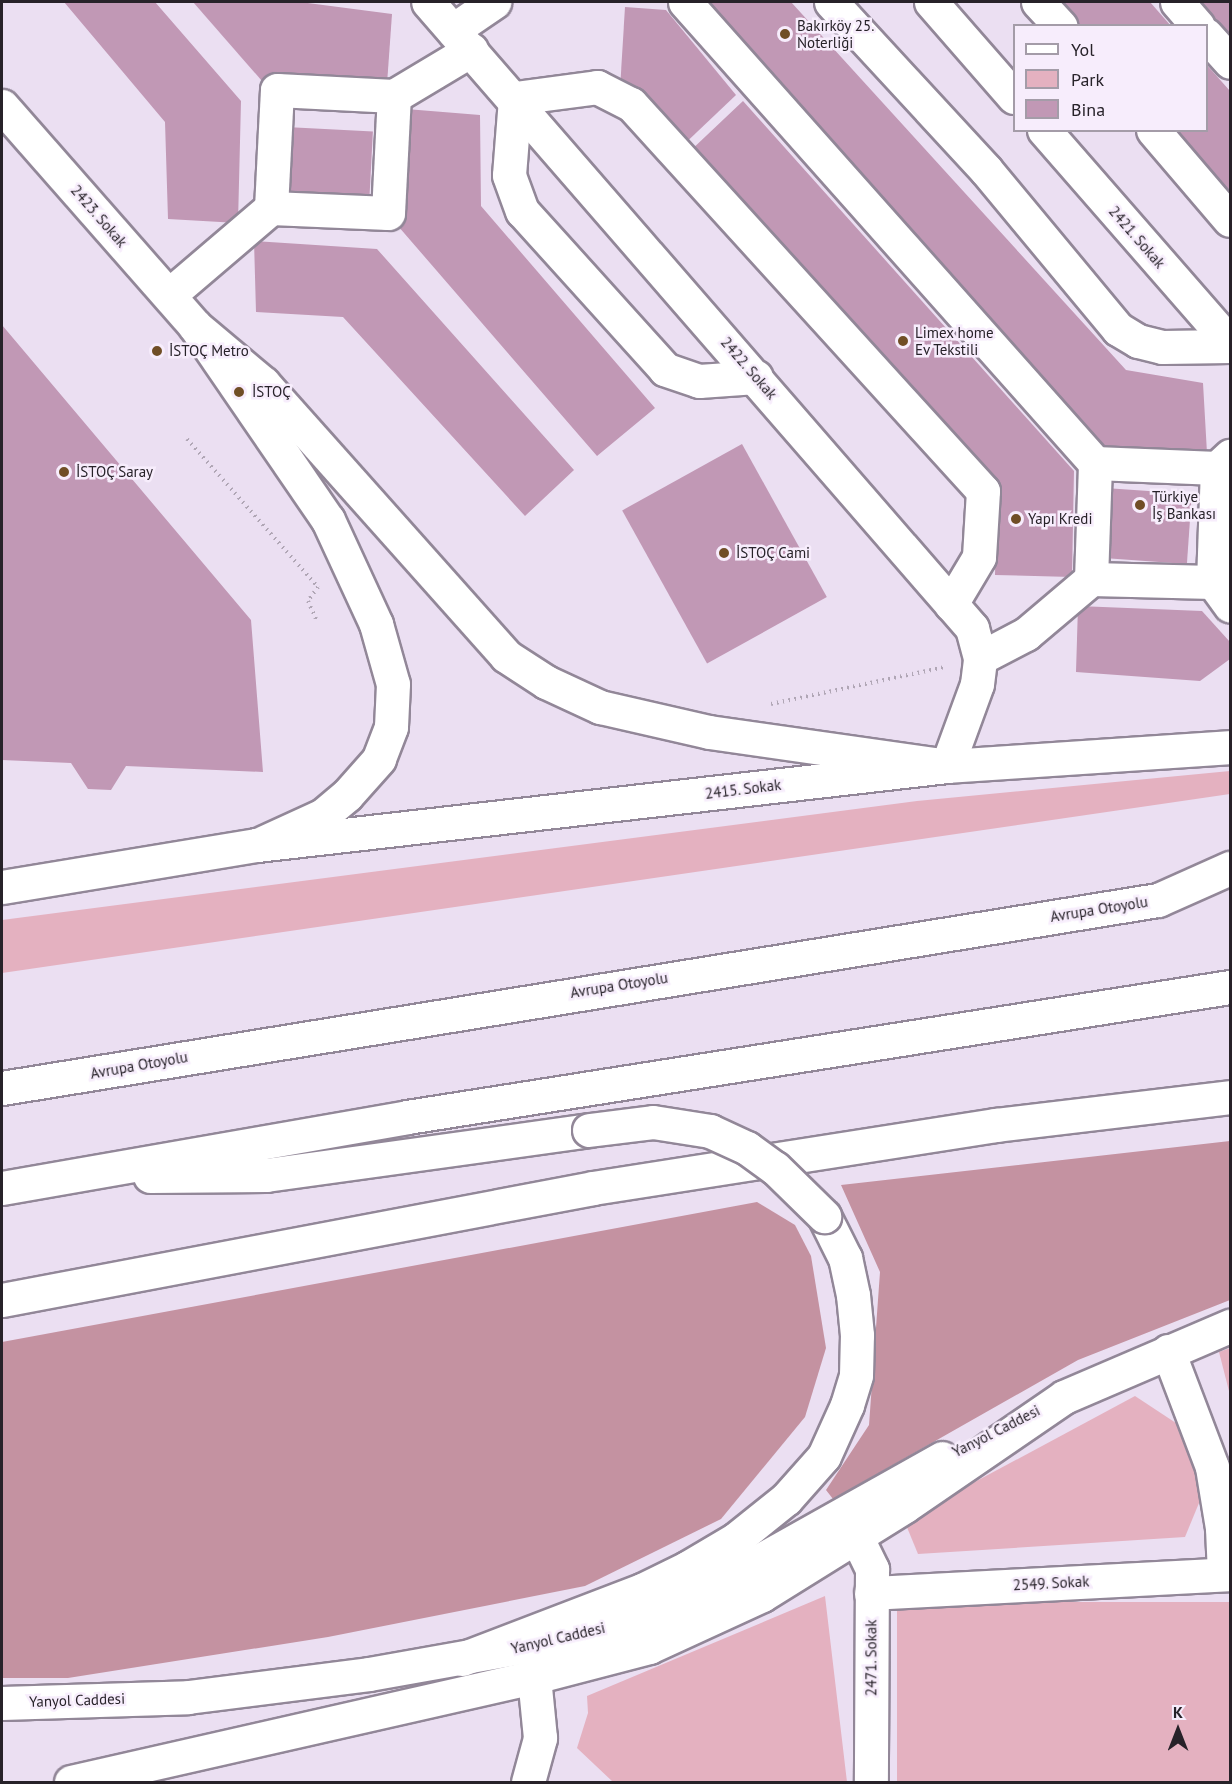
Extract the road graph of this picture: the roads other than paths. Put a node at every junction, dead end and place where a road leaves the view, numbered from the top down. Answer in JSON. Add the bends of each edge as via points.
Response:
{"nodes":[{"id":1,"x":428,"y":2,"type":"edge"},
{"id":2,"x":494,"y":2,"type":"edge"},
{"id":3,"x":685,"y":2,"type":"edge"},
{"id":4,"x":831,"y":2,"type":"edge"},
{"id":5,"x":931,"y":2,"type":"edge"},
{"id":6,"x":1038,"y":2,"type":"edge"},
{"id":7,"x":1177,"y":2,"type":"edge"},
{"id":8,"x":1058,"y":24,"type":"edge"},
{"id":9,"x":1196,"y":24,"type":"edge"},
{"id":10,"x":1208,"y":37,"type":"edge"},
{"id":11,"x":462,"y":40,"type":"junction"},
{"id":12,"x":1230,"y":62,"type":"edge"},
{"id":13,"x":394,"y":96,"type":"junction"},
{"id":14,"x":1013,"y":96,"type":"edge"},
{"id":15,"x":515,"y":98,"type":"junction"},
{"id":16,"x":2,"y":105,"type":"edge"},
{"id":17,"x":1046,"y":132,"type":"edge"},
{"id":18,"x":1155,"y":132,"type":"edge"},
{"id":19,"x":271,"y":208,"type":"junction"},
{"id":20,"x":1230,"y":220,"type":"edge"},
{"id":21,"x":169,"y":295,"type":"junction"},
{"id":22,"x":195,"y":326,"type":"junction"},
{"id":23,"x":1230,"y":344,"type":"edge"},
{"id":24,"x":756,"y":377,"type":"junction"},
{"id":25,"x":1224,"y":462,"type":"edge"},
{"id":26,"x":1095,"y":463,"type":"junction"},
{"id":27,"x":1091,"y":579,"type":"junction"},
{"id":28,"x":1222,"y":594,"type":"edge"},
{"id":29,"x":951,"y":604,"type":"junction"},
{"id":30,"x":980,"y":658,"type":"junction"},
{"id":31,"x":1230,"y":747,"type":"edge"},
{"id":32,"x":947,"y":766,"type":"junction"},
{"id":33,"x":257,"y":845,"type":"junction"},
{"id":34,"x":1230,"y":868,"type":"edge"},
{"id":35,"x":2,"y":887,"type":"edge"},
{"id":36,"x":1230,"y":889,"type":"edge"},
{"id":37,"x":1158,"y":900,"type":"junction"},
{"id":38,"x":1230,"y":987,"type":"edge"},
{"id":39,"x":2,"y":1088,"type":"edge"},
{"id":40,"x":1230,"y":1097,"type":"edge"},
{"id":41,"x":94,"y":1171,"type":"junction"},
{"id":42,"x":2,"y":1188,"type":"edge"},
{"id":43,"x":2,"y":1300,"type":"edge"},
{"id":44,"x":1230,"y":1326,"type":"edge"},
{"id":45,"x":1168,"y":1351,"type":"junction"},
{"id":46,"x":1064,"y":1397,"type":"junction"},
{"id":47,"x":856,"y":1536,"type":"junction"},
{"id":48,"x":1227,"y":1574,"type":"edge"},
{"id":49,"x":871,"y":1593,"type":"junction"},
{"id":50,"x":462,"y":1659,"type":"junction"},
{"id":51,"x":534,"y":1677,"type":"junction"},
{"id":52,"x":2,"y":1703,"type":"edge"},
{"id":53,"x":71,"y":1782,"type":"edge"},
{"id":54,"x":528,"y":1782,"type":"edge"},
{"id":55,"x":871,"y":1782,"type":"edge"}],
"edges":[{"from":1,"to":11,"type":"main road","name":"2422. Sokak"},
{"from":2,"to":11,"type":"main road"},
{"from":3,"to":26,"type":"main road"},
{"from":4,"to":23,"type":"main road","via":[[986,170],[1118,329],[1138,341],[1161,347]]},
{"from":5,"to":14,"type":"main road"},
{"from":6,"to":8,"type":"main road"},
{"from":7,"to":9,"type":"main road"},
{"from":10,"to":12,"type":"main road"},
{"from":11,"to":13,"type":"main road"},
{"from":11,"to":15,"type":"main road","name":"2422. Sokak"},
{"from":13,"to":19,"type":"main road","via":[[388,213]]},
{"from":13,"to":19,"type":"main road","via":[[277,90]]},
{"from":15,"to":24,"type":"main road","name":"2422. Sokak"},
{"from":15,"to":24,"type":"main road","via":[[509,175],[522,211],[665,369],[699,381]]},
{"from":15,"to":29,"type":"main road","via":[[584,87],[610,91],[626,100],[983,491],[979,557]]},
{"from":16,"to":21,"type":"main road","name":"2423. Sokak"},
{"from":17,"to":23,"type":"main road","name":"2421. Sokak"},
{"from":18,"to":20,"type":"main road"},
{"from":19,"to":21,"type":"main road"},
{"from":21,"to":22,"type":"main road","name":"2423. Sokak"},
{"from":22,"to":32,"type":"main road","via":[[263,383],[506,656],[546,682],[600,707],[709,732]]},
{"from":22,"to":33,"type":"main road","via":[[328,520],[376,624],[393,684],[391,727],[379,759],[347,795],[322,815]]},
{"from":24,"to":29,"type":"main road","name":"2422. Sokak"},
{"from":25,"to":26,"type":"main road"},
{"from":25,"to":28,"type":"main road"},
{"from":26,"to":27,"type":"main road"},
{"from":27,"to":28,"type":"main road"},
{"from":27,"to":30,"type":"main road","via":[[1026,634]]},
{"from":29,"to":30,"type":"main road","name":"2422. Sokak","via":[[972,628]]},
{"from":30,"to":32,"type":"main road","name":"2422. Sokak","via":[[977,684]]},
{"from":31,"to":32,"type":"main road","name":"2415. Sokak"},
{"from":32,"to":33,"type":"main road","name":"2415. Sokak"},
{"from":33,"to":35,"type":"main road"},
{"from":34,"to":37,"type":"main road","name":"Avrupa Otoyolu"},
{"from":36,"to":37,"type":"main road"},
{"from":37,"to":39,"type":"main road","name":"Avrupa Otoyolu"},
{"from":38,"to":41,"type":"main road","via":[[690,1071]]},
{"from":40,"to":43,"type":"main road","via":[[996,1125],[593,1188]]},
{"from":41,"to":42,"type":"main road"},
{"from":41,"to":50,"type":"main road","bridge":true,"via":[[169,1178],[266,1175],[653,1122],[710,1131],[747,1148],[775,1168],[824,1216],[845,1258],[857,1335],[856,1375],[824,1456],[786,1499],[736,1539],[687,1568],[642,1590]]},
{"from":44,"to":45,"type":"main road"},
{"from":45,"to":46,"type":"main road"},
{"from":45,"to":48,"type":"main road","via":[[1212,1467]]},
{"from":46,"to":47,"type":"main road"},
{"from":46,"to":50,"type":"main road","name":"Yanyol Caddesi","via":[[922,1469],[723,1581],[638,1618],[566,1639]]},
{"from":47,"to":49,"type":"main road","name":"2471. Sokak","via":[[872,1569]]},
{"from":47,"to":51,"type":"main road","via":[[762,1595],[649,1647]]},
{"from":48,"to":49,"type":"main road","name":"2549. Sokak"},
{"from":49,"to":55,"type":"main road","name":"2471. Sokak"},
{"from":50,"to":52,"type":"main road","name":"Yanyol Caddesi","via":[[188,1697]]},
{"from":51,"to":53,"type":"main road"},
{"from":51,"to":54,"type":"main road","via":[[540,1738]]}]}
